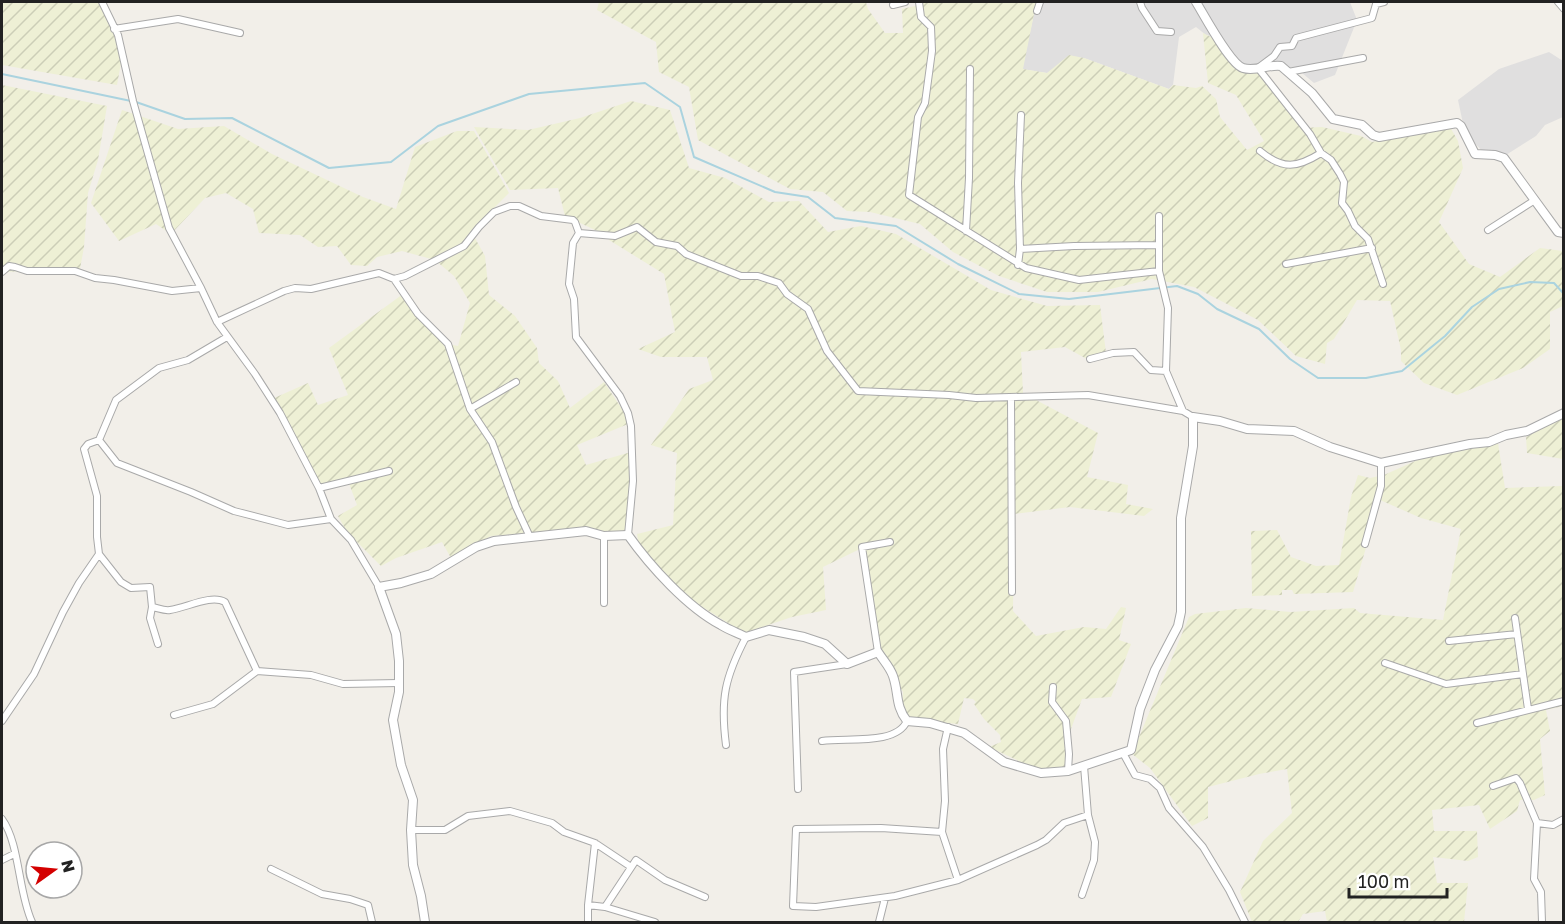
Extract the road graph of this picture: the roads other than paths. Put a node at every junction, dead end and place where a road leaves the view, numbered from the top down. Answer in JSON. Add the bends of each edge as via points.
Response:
{"nodes":[{"id":1,"x":105,"y":2,"type":"edge"},
{"id":2,"x":905,"y":2,"type":"edge"},
{"id":3,"x":919,"y":2,"type":"edge"},
{"id":4,"x":1040,"y":2,"type":"edge"},
{"id":5,"x":1140,"y":2,"type":"edge"},
{"id":6,"x":1196,"y":2,"type":"edge"},
{"id":7,"x":1384,"y":2,"type":"edge"},
{"id":8,"x":893,"y":5,"type":"dead end"},
{"id":9,"x":1037,"y":11,"type":"dead end"},
{"id":10,"x":114,"y":29,"type":"junction"},
{"id":11,"x":1171,"y":32,"type":"dead end"},
{"id":12,"x":240,"y":33,"type":"dead end"},
{"id":13,"x":1363,"y":58,"type":"dead end"},
{"id":14,"x":1258,"y":68,"type":"junction"},
{"id":15,"x":970,"y":69,"type":"dead end"},
{"id":16,"x":1288,"y":72,"type":"junction"},
{"id":17,"x":1021,"y":115,"type":"dead end"},
{"id":18,"x":1260,"y":151,"type":"dead end"},
{"id":19,"x":1321,"y":153,"type":"junction"},
{"id":20,"x":1535,"y":200,"type":"junction"},
{"id":21,"x":1159,"y":216,"type":"dead end"},
{"id":22,"x":1488,"y":230,"type":"dead end"},
{"id":23,"x":966,"y":231,"type":"junction"},
{"id":24,"x":579,"y":233,"type":"junction"},
{"id":25,"x":1563,"y":233,"type":"edge"},
{"id":26,"x":1158,"y":244,"type":"junction"},
{"id":27,"x":1020,"y":249,"type":"junction"},
{"id":28,"x":1372,"y":249,"type":"junction"},
{"id":29,"x":1286,"y":264,"type":"dead end"},
{"id":30,"x":1018,"y":265,"type":"junction"},
{"id":31,"x":1159,"y":271,"type":"junction"},
{"id":32,"x":2,"y":272,"type":"edge"},
{"id":33,"x":394,"y":279,"type":"junction"},
{"id":34,"x":1383,"y":284,"type":"dead end"},
{"id":35,"x":201,"y":288,"type":"junction"},
{"id":36,"x":217,"y":322,"type":"junction"},
{"id":37,"x":227,"y":337,"type":"junction"},
{"id":38,"x":1090,"y":359,"type":"dead end"},
{"id":39,"x":1166,"y":372,"type":"junction"},
{"id":40,"x":516,"y":382,"type":"dead end"},
{"id":41,"x":1011,"y":397,"type":"junction"},
{"id":42,"x":470,"y":409,"type":"junction"},
{"id":43,"x":1183,"y":411,"type":"junction"},
{"id":44,"x":1563,"y":413,"type":"edge"},
{"id":45,"x":1192,"y":417,"type":"junction"},
{"id":46,"x":99,"y":440,"type":"junction"},
{"id":47,"x":1381,"y":463,"type":"junction"},
{"id":48,"x":389,"y":471,"type":"dead end"},
{"id":49,"x":320,"y":488,"type":"junction"},
{"id":50,"x":332,"y":519,"type":"junction"},
{"id":51,"x":628,"y":535,"type":"junction"},
{"id":52,"x":604,"y":536,"type":"junction"},
{"id":53,"x":530,"y":537,"type":"junction"},
{"id":54,"x":890,"y":542,"type":"dead end"},
{"id":55,"x":1365,"y":544,"type":"dead end"},
{"id":56,"x":99,"y":554,"type":"junction"},
{"id":57,"x":379,"y":587,"type":"junction"},
{"id":58,"x":1012,"y":592,"type":"dead end"},
{"id":59,"x":604,"y":603,"type":"dead end"},
{"id":60,"x":152,"y":607,"type":"junction"},
{"id":61,"x":1515,"y":618,"type":"dead end"},
{"id":62,"x":1517,"y":634,"type":"junction"},
{"id":63,"x":746,"y":637,"type":"junction"},
{"id":64,"x":1449,"y":641,"type":"dead end"},
{"id":65,"x":158,"y":644,"type":"dead end"},
{"id":66,"x":878,"y":652,"type":"junction"},
{"id":67,"x":1385,"y":663,"type":"dead end"},
{"id":68,"x":847,"y":664,"type":"junction"},
{"id":69,"x":257,"y":671,"type":"junction"},
{"id":70,"x":1523,"y":674,"type":"junction"},
{"id":71,"x":399,"y":682,"type":"junction"},
{"id":72,"x":1053,"y":687,"type":"dead end"},
{"id":73,"x":1563,"y":701,"type":"edge"},
{"id":74,"x":1528,"y":710,"type":"junction"},
{"id":75,"x":174,"y":715,"type":"dead end"},
{"id":76,"x":2,"y":722,"type":"edge"},
{"id":77,"x":907,"y":722,"type":"junction"},
{"id":78,"x":1477,"y":723,"type":"dead end"},
{"id":79,"x":948,"y":727,"type":"junction"},
{"id":80,"x":822,"y":741,"type":"dead end"},
{"id":81,"x":726,"y":745,"type":"dead end"},
{"id":82,"x":1123,"y":753,"type":"junction"},
{"id":83,"x":1084,"y":766,"type":"junction"},
{"id":84,"x":1068,"y":771,"type":"junction"},
{"id":85,"x":1493,"y":786,"type":"dead end"},
{"id":86,"x":798,"y":789,"type":"dead end"},
{"id":87,"x":1088,"y":815,"type":"junction"},
{"id":88,"x":2,"y":819,"type":"edge"},
{"id":89,"x":1563,"y":819,"type":"edge"},
{"id":90,"x":1537,"y":823,"type":"junction"},
{"id":91,"x":411,"y":830,"type":"junction"},
{"id":92,"x":942,"y":832,"type":"junction"},
{"id":93,"x":595,"y":843,"type":"junction"},
{"id":94,"x":14,"y":854,"type":"junction"},
{"id":95,"x":2,"y":860,"type":"edge"},
{"id":96,"x":631,"y":867,"type":"junction"},
{"id":97,"x":271,"y":869,"type":"dead end"},
{"id":98,"x":958,"y":880,"type":"junction"},
{"id":99,"x":1082,"y":895,"type":"dead end"},
{"id":100,"x":705,"y":897,"type":"dead end"},
{"id":101,"x":885,"y":898,"type":"junction"},
{"id":102,"x":588,"y":905,"type":"junction"},
{"id":103,"x":605,"y":907,"type":"junction"},
{"id":104,"x":32,"y":922,"type":"edge"},
{"id":105,"x":372,"y":922,"type":"edge"},
{"id":106,"x":425,"y":922,"type":"edge"},
{"id":107,"x":588,"y":922,"type":"edge"},
{"id":108,"x":655,"y":922,"type":"edge"},
{"id":109,"x":879,"y":922,"type":"edge"},
{"id":110,"x":1245,"y":922,"type":"edge"},
{"id":111,"x":1542,"y":922,"type":"edge"}],
"edges":[{"from":1,"to":10,"type":"street"},
{"from":2,"to":8,"type":"street"},
{"from":3,"to":23,"type":"street","via":[[921,17],[930,27],[932,51],[925,103],[918,117],[909,195]]},
{"from":4,"to":9,"type":"street"},
{"from":5,"to":11,"type":"street","via":[[1157,31]]},
{"from":6,"to":14,"type":"street","via":[[1234,62],[1243,68]]},
{"from":7,"to":14,"type":"street","via":[[1376,4],[1374,17],[1296,38],[1292,46],[1280,47]]},
{"from":10,"to":12,"type":"street","via":[[178,19]]},
{"from":10,"to":35,"type":"street","via":[[169,228]]},
{"from":13,"to":16,"type":"street"},
{"from":14,"to":16,"type":"street","via":[[1277,65]]},
{"from":14,"to":19,"type":"street","via":[[1311,134]]},
{"from":15,"to":23,"type":"street"},
{"from":16,"to":20,"type":"street","via":[[1333,119],[1362,125],[1376,136],[1457,123],[1475,154],[1503,158]]},
{"from":17,"to":27,"type":"street"},
{"from":18,"to":19,"type":"street","via":[[1289,166]]},
{"from":19,"to":28,"type":"street","via":[[1340,174],[1344,182],[1342,203]]},
{"from":20,"to":22,"type":"street"},
{"from":20,"to":25,"type":"street","via":[[1558,232]]},
{"from":21,"to":26,"type":"street"},
{"from":23,"to":30,"type":"street"},
{"from":24,"to":33,"type":"street","via":[[570,219],[541,216],[519,206],[501,208],[464,246]]},
{"from":24,"to":41,"type":"street","via":[[615,236],[642,228],[656,242],[677,246],[686,254],[741,276],[758,276],[779,284],[808,309],[826,351],[858,391],[976,399]]},
{"from":24,"to":51,"type":"street","via":[[573,243],[569,284],[574,298],[576,337],[620,396],[631,426],[633,481]]},
{"from":26,"to":27,"type":"street"},
{"from":26,"to":31,"type":"street"},
{"from":27,"to":30,"type":"street"},
{"from":28,"to":29,"type":"street"},
{"from":28,"to":34,"type":"street"},
{"from":30,"to":31,"type":"street","via":[[1079,280]]},
{"from":31,"to":39,"type":"street","via":[[1167,308]]},
{"from":32,"to":35,"type":"street","via":[[9,266],[27,271],[75,272],[171,291]]},
{"from":33,"to":36,"type":"street","via":[[378,273],[311,289],[295,288]]},
{"from":33,"to":42,"type":"street","via":[[418,314],[448,344]]},
{"from":35,"to":36,"type":"street"},
{"from":36,"to":37,"type":"street"},
{"from":37,"to":46,"type":"street","via":[[188,360],[159,368],[116,400]]},
{"from":37,"to":49,"type":"street","via":[[275,406]]},
{"from":38,"to":39,"type":"street","via":[[1113,352],[1134,352],[1151,370]]},
{"from":39,"to":43,"type":"street"},
{"from":40,"to":42,"type":"street"},
{"from":41,"to":43,"type":"street","via":[[1088,395]]},
{"from":41,"to":58,"type":"street"},
{"from":42,"to":53,"type":"street","via":[[492,442]]},
{"from":43,"to":45,"type":"street"},
{"from":44,"to":47,"type":"street","via":[[1527,431],[1489,442]]},
{"from":45,"to":47,"type":"street","via":[[1247,429],[1294,431]]},
{"from":45,"to":82,"type":"street","via":[[1193,446],[1181,518],[1180,618],[1140,709],[1132,747]]},
{"from":46,"to":50,"type":"street","via":[[117,463],[234,511],[288,525]]},
{"from":46,"to":56,"type":"street","via":[[84,449],[97,496]]},
{"from":47,"to":55,"type":"street","via":[[1381,486]]},
{"from":48,"to":49,"type":"street"},
{"from":49,"to":50,"type":"street"},
{"from":50,"to":57,"type":"street","via":[[351,540]]},
{"from":51,"to":52,"type":"street"},
{"from":51,"to":63,"type":"street","via":[[648,562],[692,604],[719,625]]},
{"from":52,"to":53,"type":"street","via":[[586,531]]},
{"from":52,"to":59,"type":"street"},
{"from":53,"to":57,"type":"street","via":[[486,543],[431,574]]},
{"from":54,"to":66,"type":"street","via":[[862,547]]},
{"from":56,"to":60,"type":"street","via":[[121,582],[131,588],[150,587]]},
{"from":56,"to":76,"type":"street","via":[[79,582],[34,674]]},
{"from":57,"to":71,"type":"street","via":[[396,634]]},
{"from":60,"to":65,"type":"street","via":[[150,618]]},
{"from":60,"to":69,"type":"street","via":[[167,611],[208,600],[225,602]]},
{"from":61,"to":62,"type":"street"},
{"from":62,"to":64,"type":"street"},
{"from":62,"to":70,"type":"street"},
{"from":63,"to":68,"type":"street","via":[[769,630],[804,637],[825,644]]},
{"from":63,"to":81,"type":"street","via":[[732,665],[723,697]]},
{"from":66,"to":68,"type":"street"},
{"from":66,"to":77,"type":"street","via":[[890,669],[899,711]]},
{"from":67,"to":70,"type":"street","via":[[1446,684]]},
{"from":68,"to":86,"type":"street","via":[[794,672]]},
{"from":69,"to":71,"type":"street","via":[[311,675],[344,684]]},
{"from":69,"to":75,"type":"street","via":[[213,704]]},
{"from":70,"to":74,"type":"street"},
{"from":71,"to":91,"type":"street","via":[[393,720],[401,765],[413,800]]},
{"from":72,"to":84,"type":"street","via":[[1052,702],[1066,721]]},
{"from":73,"to":74,"type":"street"},
{"from":74,"to":78,"type":"street"},
{"from":77,"to":79,"type":"street"},
{"from":77,"to":80,"type":"street","via":[[900,731],[876,739]]},
{"from":79,"to":84,"type":"street","via":[[970,736],[1004,762],[1041,773]]},
{"from":79,"to":92,"type":"street","via":[[943,749]]},
{"from":82,"to":83,"type":"street"},
{"from":82,"to":110,"type":"street","via":[[1135,775],[1150,779],[1160,788],[1169,808],[1203,847]]},
{"from":83,"to":84,"type":"street"},
{"from":83,"to":87,"type":"street"},
{"from":85,"to":90,"type":"street","via":[[1516,778]]},
{"from":87,"to":98,"type":"street","via":[[1064,823],[1037,845]]},
{"from":87,"to":99,"type":"street","via":[[1095,842],[1094,860]]},
{"from":88,"to":94,"type":"street"},
{"from":89,"to":90,"type":"street","via":[[1553,825]]},
{"from":90,"to":111,"type":"street","via":[[1534,879],[1541,892]]},
{"from":91,"to":93,"type":"street","via":[[444,830],[468,816],[510,811],[552,823],[564,832]]},
{"from":91,"to":106,"type":"street","via":[[413,865]]},
{"from":92,"to":98,"type":"street"},
{"from":92,"to":101,"type":"street","via":[[796,829],[793,906]]},
{"from":93,"to":96,"type":"street"},
{"from":93,"to":102,"type":"street"},
{"from":94,"to":95,"type":"street"},
{"from":94,"to":104,"type":"street"},
{"from":96,"to":100,"type":"street","via":[[639,860],[665,880]]},
{"from":96,"to":103,"type":"street"},
{"from":97,"to":105,"type":"street","via":[[322,894],[368,905]]},
{"from":98,"to":101,"type":"street"},
{"from":101,"to":109,"type":"street"},
{"from":102,"to":103,"type":"street"},
{"from":102,"to":107,"type":"street"},
{"from":103,"to":108,"type":"street"}]}
